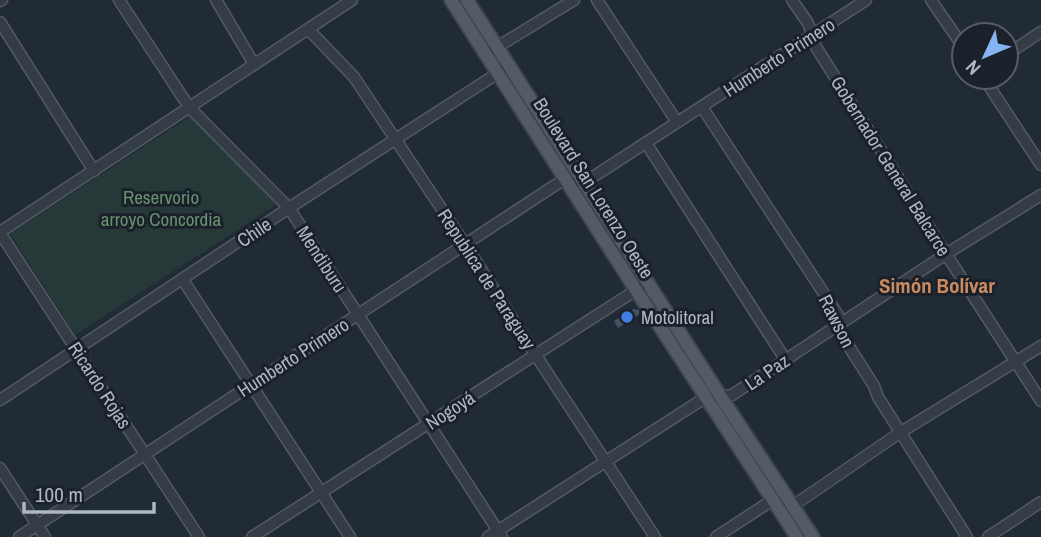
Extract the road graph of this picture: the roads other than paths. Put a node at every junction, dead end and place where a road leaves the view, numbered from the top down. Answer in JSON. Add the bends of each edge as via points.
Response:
{"nodes":[{"id":1,"x":119,"y":0,"type":"edge"},
{"id":2,"x":216,"y":0,"type":"edge"},
{"id":3,"x":352,"y":0,"type":"edge"},
{"id":4,"x":451,"y":0,"type":"edge"},
{"id":5,"x":467,"y":0,"type":"edge"},
{"id":6,"x":574,"y":0,"type":"edge"},
{"id":7,"x":597,"y":0,"type":"edge"},
{"id":8,"x":792,"y":0,"type":"edge"},
{"id":9,"x":866,"y":0,"type":"edge"},
{"id":10,"x":931,"y":0,"type":"edge"},
{"id":11,"x":0,"y":22,"type":"edge"},
{"id":12,"x":950,"y":28,"type":"edge"},
{"id":13,"x":308,"y":29,"type":"junction"},
{"id":14,"x":1041,"y":32,"type":"edge"},
{"id":15,"x":812,"y":35,"type":"junction"},
{"id":16,"x":1020,"y":46,"type":"edge"},
{"id":17,"x":492,"y":50,"type":"junction"},
{"id":18,"x":254,"y":64,"type":"junction"},
{"id":19,"x":503,"y":69,"type":"junction"},
{"id":20,"x":993,"y":91,"type":"edge"},
{"id":21,"x":189,"y":107,"type":"junction"},
{"id":22,"x":702,"y":107,"type":"junction"},
{"id":23,"x":677,"y":122,"type":"junction"},
{"id":24,"x":395,"y":138,"type":"junction"},
{"id":25,"x":646,"y":143,"type":"junction"},
{"id":26,"x":1041,"y":165,"type":"edge"},
{"id":27,"x":94,"y":171,"type":"junction"},
{"id":28,"x":567,"y":181,"type":"junction"},
{"id":29,"x":584,"y":181,"type":"junction"},
{"id":30,"x":1041,"y":195,"type":"edge"},
{"id":31,"x":289,"y":208,"type":"junction"},
{"id":32,"x":1,"y":238,"type":"edge"},
{"id":33,"x":465,"y":243,"type":"junction"},
{"id":34,"x":946,"y":254,"type":"junction"},
{"id":35,"x":183,"y":280,"type":"junction"},
{"id":36,"x":642,"y":286,"type":"junction"},
{"id":37,"x":359,"y":314,"type":"junction"},
{"id":38,"x":839,"y":323,"type":"junction"},
{"id":39,"x":1041,"y":346,"type":"edge"},
{"id":40,"x":77,"y":349,"type":"junction"},
{"id":41,"x":535,"y":354,"type":"junction"},
{"id":42,"x":785,"y":359,"type":"junction"},
{"id":43,"x":1016,"y":362,"type":"junction"},
{"id":44,"x":251,"y":385,"type":"junction"},
{"id":45,"x":720,"y":397,"type":"junction"},
{"id":46,"x":706,"y":398,"type":"junction"},
{"id":47,"x":0,"y":400,"type":"edge"},
{"id":48,"x":1041,"y":401,"type":"edge"},
{"id":49,"x":429,"y":423,"type":"junction"},
{"id":50,"x":901,"y":432,"type":"junction"},
{"id":51,"x":146,"y":454,"type":"junction"},
{"id":52,"x":606,"y":461,"type":"junction"},
{"id":53,"x":0,"y":468,"type":"edge"},
{"id":54,"x":321,"y":492,"type":"junction"},
{"id":55,"x":775,"y":502,"type":"junction"},
{"id":56,"x":1041,"y":502,"type":"edge"},
{"id":57,"x":792,"y":503,"type":"junction"},
{"id":58,"x":38,"y":525,"type":"junction"},
{"id":59,"x":500,"y":534,"type":"edge"},
{"id":60,"x":19,"y":537,"type":"edge"},
{"id":61,"x":45,"y":537,"type":"edge"},
{"id":62,"x":199,"y":537,"type":"edge"},
{"id":63,"x":252,"y":537,"type":"edge"},
{"id":64,"x":349,"y":537,"type":"edge"},
{"id":65,"x":488,"y":537,"type":"edge"},
{"id":66,"x":655,"y":537,"type":"edge"},
{"id":67,"x":716,"y":537,"type":"edge"},
{"id":68,"x":797,"y":537,"type":"edge"},
{"id":69,"x":813,"y":537,"type":"edge"},
{"id":70,"x":967,"y":537,"type":"edge"},
{"id":71,"x":988,"y":537,"type":"edge"}],
"edges":[{"from":1,"to":21,"type":"street","name":"Mendiburu"},
{"from":2,"to":18,"type":"street"},
{"from":3,"to":13,"type":"street"},
{"from":4,"to":17,"type":"main road","name":"Boulevard San Lorenzo Oeste"},
{"from":5,"to":17,"type":"main road","name":"Boulevard San Lorenzo Oeste"},
{"from":6,"to":17,"type":"street"},
{"from":7,"to":23,"type":"street"},
{"from":8,"to":15,"type":"street","name":"Gobernador General Balcarce"},
{"from":9,"to":15,"type":"street","name":"Humberto Primero"},
{"from":10,"to":12,"type":"street"},
{"from":11,"to":27,"type":"street"},
{"from":13,"to":18,"type":"street"},
{"from":13,"to":24,"type":"street","name":"Republica de Paraguay","via":[[354,78]]},
{"from":14,"to":16,"type":"street"},
{"from":15,"to":22,"type":"street","name":"Humberto Primero"},
{"from":15,"to":34,"type":"street","name":"Gobernador General Balcarce"},
{"from":17,"to":19,"type":"main road","name":"Boulevard San Lorenzo Oeste"},
{"from":18,"to":21,"type":"street"},
{"from":19,"to":24,"type":"street","name":"Chile"},
{"from":19,"to":28,"type":"main road","name":"Boulevard San Lorenzo Oeste"},
{"from":19,"to":29,"type":"main road","name":"Boulevard San Lorenzo Oeste"},
{"from":20,"to":26,"type":"street"},
{"from":21,"to":27,"type":"street"},
{"from":21,"to":31,"type":"street","name":"Mendiburu"},
{"from":22,"to":23,"type":"street","name":"Humberto Primero"},
{"from":22,"to":38,"type":"street","name":"Rawson"},
{"from":23,"to":25,"type":"street","name":"Humberto Primero"},
{"from":24,"to":31,"type":"street","name":"Chile"},
{"from":24,"to":33,"type":"street","name":"Republica de Paraguay"},
{"from":25,"to":29,"type":"street","name":"Humberto Primero"},
{"from":25,"to":42,"type":"street"},
{"from":27,"to":32,"type":"street"},
{"from":28,"to":29,"type":"street"},
{"from":28,"to":33,"type":"street","name":"Humberto Primero"},
{"from":28,"to":36,"type":"main road","name":"Boulevard San Lorenzo Oeste"},
{"from":29,"to":36,"type":"main road","name":"Boulevard San Lorenzo Oeste"},
{"from":30,"to":34,"type":"street","name":"La Paz"},
{"from":31,"to":35,"type":"street","name":"Chile"},
{"from":31,"to":37,"type":"street","name":"Mendiburu"},
{"from":32,"to":40,"type":"street","name":"Ricardo Rojas"},
{"from":33,"to":37,"type":"street","name":"Humberto Primero"},
{"from":33,"to":41,"type":"street","name":"Republica de Paraguay"},
{"from":34,"to":38,"type":"street","name":"La Paz"},
{"from":34,"to":43,"type":"street","name":"Gobernador General Balcarce"},
{"from":35,"to":40,"type":"street","name":"Chile"},
{"from":35,"to":44,"type":"street"},
{"from":36,"to":41,"type":"street","name":"Nogoyá"},
{"from":36,"to":45,"type":"main road","name":"Boulevard San Lorenzo Oeste"},
{"from":36,"to":46,"type":"main road","name":"Boulevard San Lorenzo Oeste"},
{"from":37,"to":44,"type":"street","name":"Humberto Primero"},
{"from":37,"to":49,"type":"street","name":"Mendiburu"},
{"from":38,"to":42,"type":"street","name":"La Paz"},
{"from":38,"to":50,"type":"street","name":"Rawson","via":[[841,334]]},
{"from":39,"to":43,"type":"street"},
{"from":40,"to":47,"type":"street","name":"Chile"},
{"from":40,"to":51,"type":"street","name":"Ricardo Rojas"},
{"from":41,"to":49,"type":"street","name":"Nogoyá"},
{"from":41,"to":52,"type":"street","name":"Republica de Paraguay"},
{"from":42,"to":45,"type":"street","name":"La Paz","via":[[732,395]]},
{"from":43,"to":48,"type":"street","name":"Gobernador General Balcarce"},
{"from":43,"to":50,"type":"street"},
{"from":44,"to":51,"type":"street","name":"Humberto Primero"},
{"from":44,"to":54,"type":"street"},
{"from":45,"to":46,"type":"street","name":"La Paz"},
{"from":45,"to":57,"type":"main road","name":"Boulevard San Lorenzo Oeste"},
{"from":46,"to":52,"type":"street","name":"La Paz"},
{"from":46,"to":55,"type":"main road","name":"Boulevard San Lorenzo Oeste"},
{"from":49,"to":54,"type":"street","name":"Nogoyá"},
{"from":49,"to":59,"type":"street","name":"Mendiburu"},
{"from":50,"to":57,"type":"street"},
{"from":50,"to":70,"type":"street","name":"Rawson"},
{"from":51,"to":58,"type":"street","name":"Humberto Primero"},
{"from":51,"to":62,"type":"street","name":"Ricardo Rojas"},
{"from":52,"to":59,"type":"street","name":"La Paz"},
{"from":52,"to":66,"type":"street","name":"Republica de Paraguay"},
{"from":53,"to":58,"type":"street"},
{"from":54,"to":63,"type":"street","name":"Nogoyá"},
{"from":54,"to":64,"type":"street"},
{"from":55,"to":57,"type":"street"},
{"from":55,"to":67,"type":"street"},
{"from":55,"to":68,"type":"main road","name":"Boulevard San Lorenzo Oeste"},
{"from":56,"to":71,"type":"street"},
{"from":57,"to":69,"type":"main road","name":"Boulevard San Lorenzo Oeste"},
{"from":58,"to":60,"type":"street","name":"Humberto Primero"},
{"from":58,"to":61,"type":"street"},
{"from":59,"to":65,"type":"street","name":"La Paz"}]}
